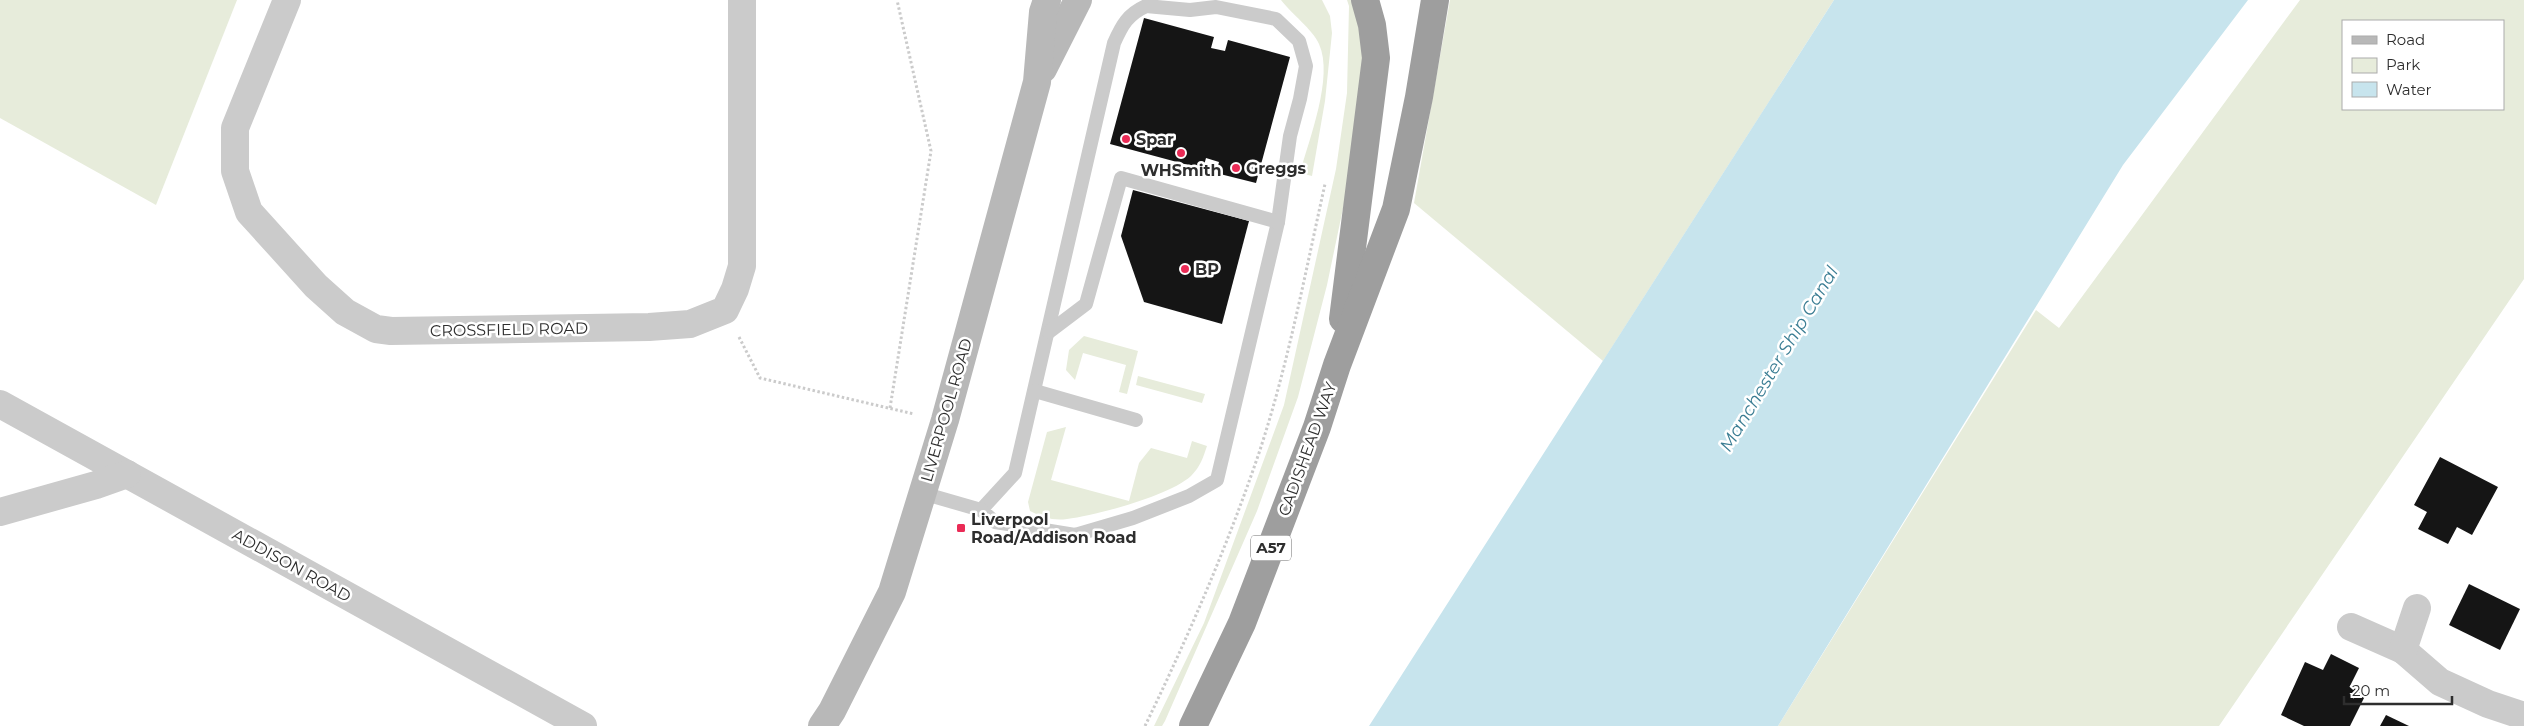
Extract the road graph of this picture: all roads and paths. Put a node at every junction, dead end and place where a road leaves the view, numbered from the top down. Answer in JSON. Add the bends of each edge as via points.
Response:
{"nodes":[{"id":1,"x":286,"y":0,"type":"edge"},
{"id":2,"x":742,"y":0,"type":"edge"},
{"id":3,"x":898,"y":0,"type":"edge"},
{"id":4,"x":1047,"y":0,"type":"edge"},
{"id":5,"x":1078,"y":0,"type":"edge"},
{"id":6,"x":1365,"y":0,"type":"edge"},
{"id":7,"x":1435,"y":0,"type":"edge"},
{"id":8,"x":1037,"y":82,"type":"junction"},
{"id":9,"x":1278,"y":222,"type":"junction"},
{"id":10,"x":725,"y":310,"type":"junction"},
{"id":11,"x":1049,"y":332,"type":"junction"},
{"id":12,"x":1337,"y":365,"type":"junction"},
{"id":13,"x":1034,"y":391,"type":"junction"},
{"id":14,"x":0,"y":404,"type":"edge"},
{"id":15,"x":890,"y":408,"type":"junction"},
{"id":16,"x":944,"y":420,"type":"junction"},
{"id":17,"x":1136,"y":420,"type":"dead end"},
{"id":18,"x":127,"y":474,"type":"junction"},
{"id":19,"x":922,"y":494,"type":"junction"},
{"id":20,"x":981,"y":510,"type":"junction"},
{"id":21,"x":0,"y":512,"type":"edge"},
{"id":22,"x":2417,"y":608,"type":"dead end"},
{"id":23,"x":2351,"y":627,"type":"dead end"},
{"id":24,"x":2403,"y":650,"type":"junction"},
{"id":25,"x":2524,"y":716,"type":"edge"},
{"id":26,"x":583,"y":726,"type":"edge"},
{"id":27,"x":822,"y":726,"type":"edge"},
{"id":28,"x":1193,"y":726,"type":"edge"}],
"edges":[{"from":1,"to":10,"type":"street","name":"CROSSFIELD ROAD","via":[[234,128],[235,171],[249,212],[316,286],[345,312],[376,329],[391,331],[690,324]]},
{"from":2,"to":10,"type":"street","via":[[742,266]]},
{"from":3,"to":15,"type":"path","via":[[931,151]]},
{"from":4,"to":8,"type":"main road","name":"LIVERPOOL ROAD","via":[[1043,12]]},
{"from":5,"to":8,"type":"main road","name":"LIVERPOOL ROAD"},
{"from":6,"to":12,"type":"highway","name":"CADISHEAD WAY","number":"A57","via":[[1376,58]]},
{"from":7,"to":12,"type":"highway","name":"CADISHEAD WAY","number":"A57","via":[[1396,209]]},
{"from":8,"to":16,"type":"main road","name":"LIVERPOOL ROAD"},
{"from":9,"to":11,"type":"lane","via":[[1121,178],[1086,304]]},
{"from":9,"to":11,"type":"lane","via":[[1290,136],[1306,66],[1300,41],[1276,19],[1248,12],[1216,7],[1190,10],[1146,6],[1133,12],[1123,22],[1107,68]]},
{"from":9,"to":20,"type":"lane","via":[[1217,480],[1189,496],[1075,535],[995,522]]},
{"from":10,"to":15,"type":"path","via":[[760,378]]},
{"from":11,"to":13,"type":"lane"},
{"from":12,"to":28,"type":"highway","name":"CADISHEAD WAY","number":"A57","via":[[1317,427],[1242,623]]},
{"from":13,"to":17,"type":"lane"},
{"from":13,"to":20,"type":"lane","via":[[1015,473]]},
{"from":14,"to":18,"type":"street","name":"ADDISON ROAD"},
{"from":15,"to":16,"type":"path"},
{"from":16,"to":19,"type":"main road","name":"LIVERPOOL ROAD"},
{"from":18,"to":21,"type":"street","via":[[96,486]]},
{"from":18,"to":26,"type":"street","name":"ADDISON ROAD"},
{"from":19,"to":20,"type":"lane"},
{"from":19,"to":27,"type":"main road","name":"LIVERPOOL ROAD","via":[[892,592]]},
{"from":22,"to":24,"type":"street"},
{"from":23,"to":24,"type":"street"},
{"from":24,"to":25,"type":"street","via":[[2440,682]]}]}
